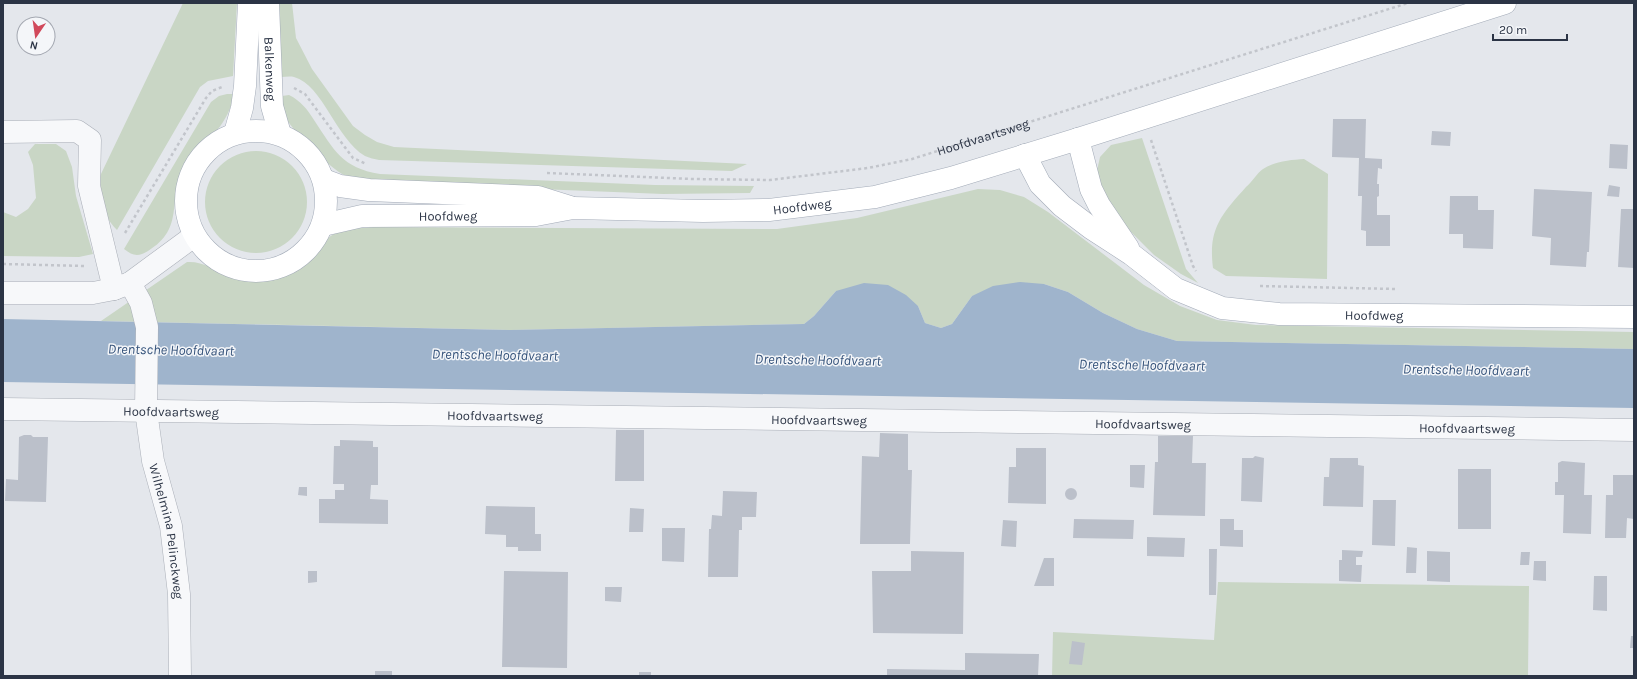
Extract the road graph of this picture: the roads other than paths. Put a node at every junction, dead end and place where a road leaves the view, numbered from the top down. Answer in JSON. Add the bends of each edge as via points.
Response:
{"nodes":[{"id":1,"x":249,"y":3,"type":"edge"},
{"id":2,"x":268,"y":3,"type":"edge"},
{"id":3,"x":1505,"y":3,"type":"edge"},
{"id":4,"x":3,"y":132,"type":"edge"},
{"id":5,"x":235,"y":133,"type":"junction"},
{"id":6,"x":280,"y":134,"type":"junction"},
{"id":7,"x":1078,"y":139,"type":"junction"},
{"id":8,"x":1025,"y":155,"type":"junction"},
{"id":9,"x":324,"y":180,"type":"junction"},
{"id":10,"x":573,"y":208,"type":"junction"},
{"id":11,"x":323,"y":225,"type":"junction"},
{"id":12,"x":194,"y":236,"type":"junction"},
{"id":13,"x":1131,"y":254,"type":"junction"},
{"id":14,"x":122,"y":286,"type":"junction"},
{"id":15,"x":3,"y":293,"type":"edge"},
{"id":16,"x":1634,"y":318,"type":"edge"},
{"id":17,"x":3,"y":408,"type":"edge"},
{"id":18,"x":146,"y":411,"type":"junction"},
{"id":19,"x":1634,"y":430,"type":"edge"},
{"id":20,"x":180,"y":676,"type":"edge"}],
"edges":[{"from":1,"to":5,"type":"main road","name":"Balkenweg","via":[[242,108]]},
{"from":2,"to":6,"type":"main road","name":"Balkenweg","via":[[272,106]]},
{"from":3,"to":7,"type":"main road","name":"Hoofdweg"},
{"from":4,"to":14,"type":"street","name":"Wilhelmina Pelinckweg","via":[[77,131],[90,140],[89,186],[107,258]]},
{"from":5,"to":6,"type":"main road","via":[[258,130]]},
{"from":5,"to":12,"type":"main road","via":[[216,142],[201,156],[190,174],[185,195],[186,216]]},
{"from":6,"to":9,"type":"main road","via":[[300,145],[315,160]]},
{"from":7,"to":8,"type":"main road","name":"Hoofdweg"},
{"from":7,"to":13,"type":"main road","name":"Hoofdweg","via":[[1091,189]]},
{"from":8,"to":10,"type":"main road","name":"Hoofdweg","via":[[951,178],[874,197],[810,206],[769,210],[703,211]]},
{"from":8,"to":13,"type":"main road","name":"Hoofdweg","via":[[1040,184],[1062,206],[1090,228]]},
{"from":9,"to":10,"type":"main road","name":"Hoofdweg","via":[[340,186],[369,190],[538,197]]},
{"from":9,"to":11,"type":"main road","via":[[327,203]]},
{"from":10,"to":11,"type":"main road","name":"Hoofdweg","via":[[536,215],[362,216]]},
{"from":11,"to":12,"type":"main road","via":[[312,245],[294,260],[273,270],[250,272],[228,266],[209,254]]},
{"from":12,"to":14,"type":"street"},
{"from":13,"to":16,"type":"main road","name":"Hoofdweg","via":[[1176,289],[1222,308],[1279,314]]},
{"from":14,"to":15,"type":"street","via":[[94,293]]},
{"from":14,"to":18,"type":"street","name":"Wilhelmina Pelinckweg","via":[[141,303],[147,327]]},
{"from":17,"to":18,"type":"street","name":"Hoofdvaartsweg"},
{"from":18,"to":19,"type":"street","name":"Hoofdvaartsweg"},
{"from":18,"to":20,"type":"street","name":"Wilhelmina Pelinckweg","via":[[153,461],[171,526],[179,594]]}]}
